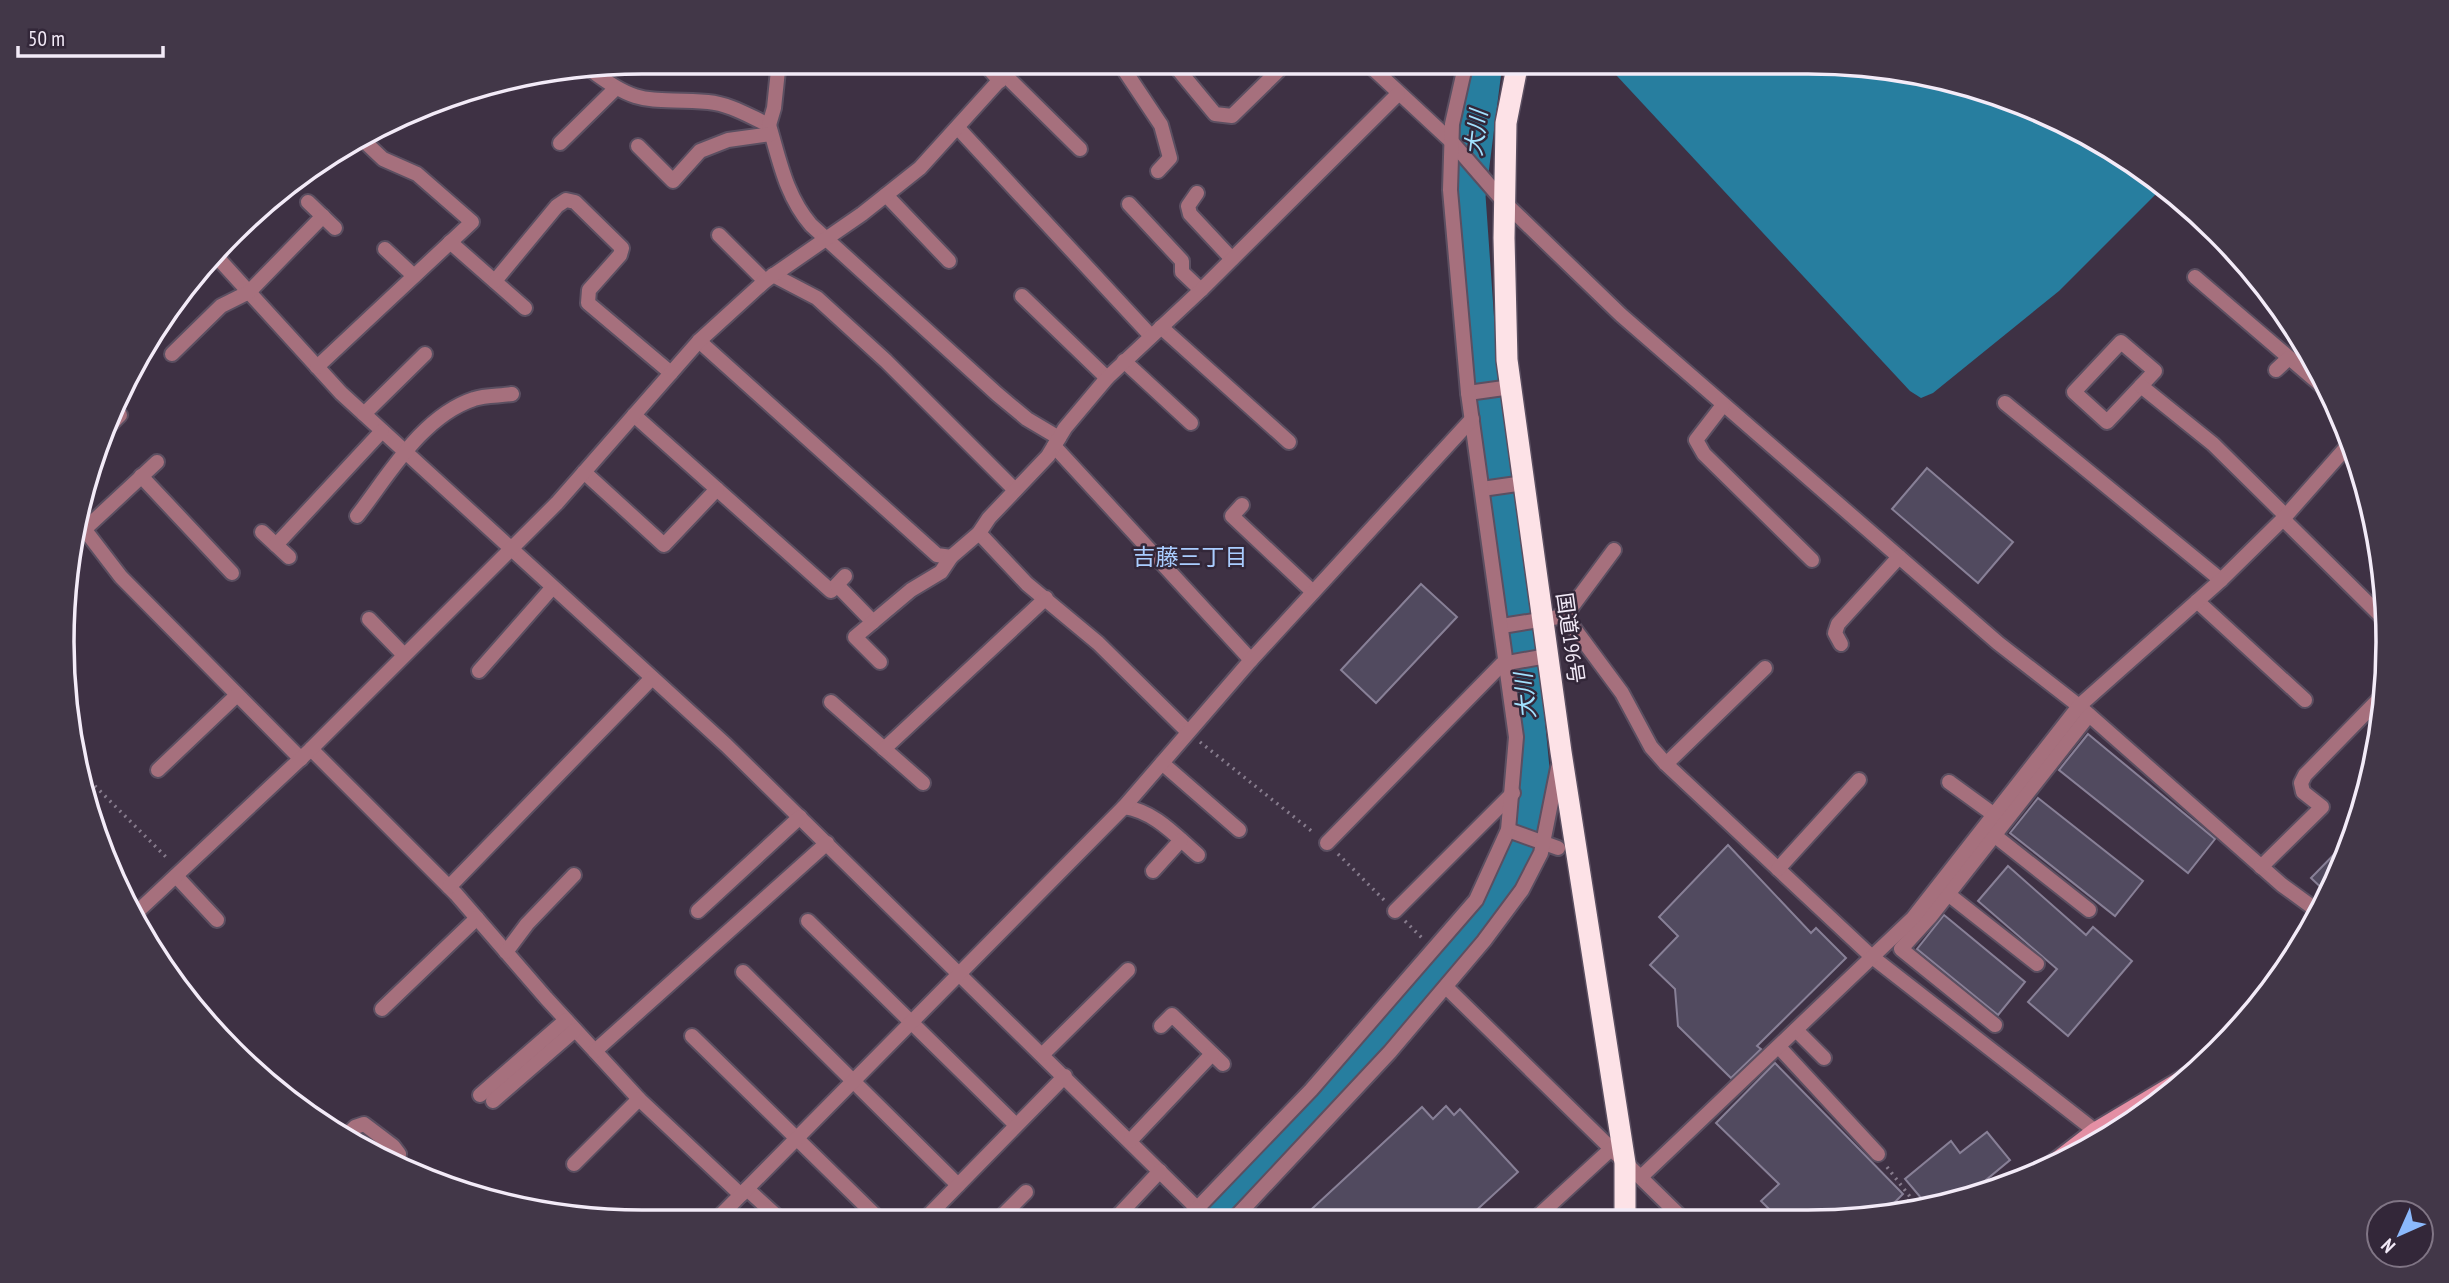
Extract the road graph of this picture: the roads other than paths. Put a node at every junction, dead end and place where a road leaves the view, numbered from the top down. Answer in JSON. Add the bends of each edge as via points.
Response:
{"nodes":[{"id":1,"x":778,"y":74,"type":"edge"},
{"id":2,"x":997,"y":74,"type":"edge"},
{"id":3,"x":1006,"y":74,"type":"edge"},
{"id":4,"x":1127,"y":74,"type":"edge"},
{"id":5,"x":1182,"y":74,"type":"edge"},
{"id":6,"x":1276,"y":74,"type":"edge"},
{"id":7,"x":1378,"y":74,"type":"edge"},
{"id":8,"x":1464,"y":74,"type":"edge"},
{"id":9,"x":1516,"y":74,"type":"edge"},
{"id":10,"x":599,"y":75,"type":"edge"},
{"id":11,"x":1002,"y":78,"type":"junction"},
{"id":12,"x":615,"y":89,"type":"junction"},
{"id":13,"x":1398,"y":94,"type":"junction"},
{"id":14,"x":958,"y":128,"type":"junction"},
{"id":15,"x":770,"y":130,"type":"junction"},
{"id":16,"x":1451,"y":141,"type":"junction"},
{"id":17,"x":367,"y":144,"type":"edge"},
{"id":18,"x":560,"y":144,"type":"dead end"},
{"id":19,"x":638,"y":146,"type":"dead end"},
{"id":20,"x":1080,"y":149,"type":"dead end"},
{"id":21,"x":1158,"y":171,"type":"dead end"},
{"id":22,"x":1197,"y":193,"type":"dead end"},
{"id":23,"x":886,"y":195,"type":"junction"},
{"id":24,"x":308,"y":202,"type":"dead end"},
{"id":25,"x":1504,"y":202,"type":"junction"},
{"id":26,"x":1129,"y":204,"type":"dead end"},
{"id":27,"x":323,"y":216,"type":"junction"},
{"id":28,"x":335,"y":228,"type":"dead end"},
{"id":29,"x":719,"y":235,"type":"dead end"},
{"id":30,"x":826,"y":239,"type":"junction"},
{"id":31,"x":450,"y":242,"type":"junction"},
{"id":32,"x":385,"y":249,"type":"dead end"},
{"id":33,"x":1232,"y":259,"type":"junction"},
{"id":34,"x":220,"y":261,"type":"edge"},
{"id":35,"x":949,"y":261,"type":"dead end"},
{"id":36,"x":414,"y":276,"type":"junction"},
{"id":37,"x":2195,"y":277,"type":"dead end"},
{"id":38,"x":769,"y":278,"type":"junction"},
{"id":39,"x":495,"y":281,"type":"junction"},
{"id":40,"x":1201,"y":290,"type":"junction"},
{"id":41,"x":249,"y":292,"type":"junction"},
{"id":42,"x":1022,"y":296,"type":"dead end"},
{"id":43,"x":525,"y":308,"type":"dead end"},
{"id":44,"x":1156,"y":331,"type":"junction"},
{"id":45,"x":699,"y":341,"type":"junction"},
{"id":46,"x":172,"y":354,"type":"dead end"},
{"id":47,"x":425,"y":354,"type":"dead end"},
{"id":48,"x":2289,"y":358,"type":"junction"},
{"id":49,"x":1124,"y":361,"type":"junction"},
{"id":50,"x":317,"y":367,"type":"junction"},
{"id":51,"x":2277,"y":370,"type":"dead end"},
{"id":52,"x":671,"y":373,"type":"junction"},
{"id":53,"x":2308,"y":374,"type":"edge"},
{"id":54,"x":1107,"y":377,"type":"junction"},
{"id":55,"x":2141,"y":386,"type":"junction"},
{"id":56,"x":1502,"y":388,"type":"junction"},
{"id":57,"x":1471,"y":393,"type":"junction"},
{"id":58,"x":512,"y":394,"type":"dead end"},
{"id":59,"x":2005,"y":403,"type":"dead end"},
{"id":60,"x":1723,"y":405,"type":"junction"},
{"id":61,"x":364,"y":414,"type":"junction"},
{"id":62,"x":634,"y":415,"type":"junction"},
{"id":63,"x":1472,"y":419,"type":"junction"},
{"id":64,"x":1191,"y":422,"type":"dead end"},
{"id":65,"x":382,"y":431,"type":"junction"},
{"id":66,"x":1056,"y":442,"type":"junction"},
{"id":67,"x":1289,"y":442,"type":"dead end"},
{"id":68,"x":2342,"y":452,"type":"edge"},
{"id":69,"x":406,"y":454,"type":"junction"},
{"id":70,"x":157,"y":461,"type":"dead end"},
{"id":71,"x":584,"y":472,"type":"junction"},
{"id":72,"x":141,"y":476,"type":"junction"},
{"id":73,"x":1516,"y":484,"type":"junction"},
{"id":74,"x":717,"y":489,"type":"junction"},
{"id":75,"x":1484,"y":489,"type":"junction"},
{"id":76,"x":1015,"y":490,"type":"junction"},
{"id":77,"x":1242,"y":505,"type":"dead end"},
{"id":78,"x":358,"y":516,"type":"dead end"},
{"id":79,"x":2284,"y":517,"type":"junction"},
{"id":80,"x":87,"y":520,"type":"edge"},
{"id":81,"x":84,"y":529,"type":"edge"},
{"id":82,"x":262,"y":532,"type":"dead end"},
{"id":83,"x":979,"y":533,"type":"junction"},
{"id":84,"x":276,"y":545,"type":"junction"},
{"id":85,"x":510,"y":550,"type":"junction"},
{"id":86,"x":1614,"y":550,"type":"dead end"},
{"id":87,"x":289,"y":557,"type":"dead end"},
{"id":88,"x":951,"y":557,"type":"junction"},
{"id":89,"x":1899,"y":557,"type":"junction"},
{"id":90,"x":1812,"y":560,"type":"dead end"},
{"id":91,"x":232,"y":573,"type":"dead end"},
{"id":92,"x":2221,"y":580,"type":"junction"},
{"id":93,"x":552,"y":588,"type":"junction"},
{"id":94,"x":1312,"y":592,"type":"junction"},
{"id":95,"x":1046,"y":598,"type":"junction"},
{"id":96,"x":2197,"y":601,"type":"junction"},
{"id":97,"x":2374,"y":609,"type":"edge"},
{"id":98,"x":1564,"y":617,"type":"junction"},
{"id":99,"x":369,"y":619,"type":"dead end"},
{"id":100,"x":1535,"y":621,"type":"junction"},
{"id":101,"x":873,"y":622,"type":"junction"},
{"id":102,"x":1504,"y":626,"type":"junction"},
{"id":103,"x":1840,"y":644,"type":"dead end"},
{"id":104,"x":404,"y":655,"type":"junction"},
{"id":105,"x":1540,"y":657,"type":"junction"},
{"id":106,"x":1251,"y":660,"type":"junction"},
{"id":107,"x":1510,"y":661,"type":"junction"},
{"id":108,"x":880,"y":662,"type":"dead end"},
{"id":109,"x":1765,"y":668,"type":"dead end"},
{"id":110,"x":480,"y":671,"type":"dead end"},
{"id":111,"x":652,"y":678,"type":"junction"},
{"id":112,"x":237,"y":695,"type":"junction"},
{"id":113,"x":2305,"y":700,"type":"dead end"},
{"id":114,"x":831,"y":702,"type":"dead end"},
{"id":115,"x":2372,"y":707,"type":"edge"},
{"id":116,"x":2084,"y":710,"type":"junction"},
{"id":117,"x":1187,"y":731,"type":"junction"},
{"id":118,"x":884,"y":749,"type":"junction"},
{"id":119,"x":1560,"y":752,"type":"junction"},
{"id":120,"x":306,"y":754,"type":"junction"},
{"id":121,"x":1162,"y":763,"type":"junction"},
{"id":122,"x":1666,"y":764,"type":"junction"},
{"id":123,"x":158,"y":770,"type":"dead end"},
{"id":124,"x":1859,"y":779,"type":"dead end"},
{"id":125,"x":1949,"y":782,"type":"dead end"},
{"id":126,"x":923,"y":783,"type":"dead end"},
{"id":127,"x":1513,"y":793,"type":"junction"},
{"id":128,"x":1124,"y":807,"type":"junction"},
{"id":129,"x":1993,"y":814,"type":"junction"},
{"id":130,"x":800,"y":817,"type":"junction"},
{"id":131,"x":1239,"y":830,"type":"dead end"},
{"id":132,"x":1508,"y":830,"type":"junction"},
{"id":133,"x":1994,"y":835,"type":"junction"},
{"id":134,"x":1181,"y":840,"type":"junction"},
{"id":135,"x":827,"y":843,"type":"junction"},
{"id":136,"x":1327,"y":843,"type":"dead end"},
{"id":137,"x":1550,"y":848,"type":"junction"},
{"id":138,"x":1198,"y":855,"type":"dead end"},
{"id":139,"x":2261,"y":867,"type":"junction"},
{"id":140,"x":1779,"y":869,"type":"junction"},
{"id":141,"x":1153,"y":871,"type":"dead end"},
{"id":142,"x":178,"y":874,"type":"junction"},
{"id":143,"x":574,"y":876,"type":"dead end"},
{"id":144,"x":449,"y":887,"type":"junction"},
{"id":145,"x":1948,"y":894,"type":"junction"},
{"id":146,"x":2310,"y":905,"type":"edge"},
{"id":147,"x":141,"y":909,"type":"edge"},
{"id":148,"x":2089,"y":909,"type":"dead end"},
{"id":149,"x":698,"y":911,"type":"dead end"},
{"id":150,"x":1395,"y":911,"type":"dead end"},
{"id":151,"x":477,"y":918,"type":"junction"},
{"id":152,"x":216,"y":920,"type":"dead end"},
{"id":153,"x":808,"y":921,"type":"dead end"},
{"id":154,"x":506,"y":952,"type":"junction"},
{"id":155,"x":1871,"y":956,"type":"junction"},
{"id":156,"x":2037,"y":964,"type":"dead end"},
{"id":157,"x":1128,"y":970,"type":"dead end"},
{"id":158,"x":743,"y":972,"type":"dead end"},
{"id":159,"x":958,"y":972,"type":"junction"},
{"id":160,"x":1446,"y":987,"type":"junction"},
{"id":161,"x":382,"y":1009,"type":"dead end"},
{"id":162,"x":911,"y":1020,"type":"junction"},
{"id":163,"x":571,"y":1025,"type":"junction"},
{"id":164,"x":1161,"y":1026,"type":"dead end"},
{"id":165,"x":1994,"y":1026,"type":"dead end"},
{"id":166,"x":1797,"y":1030,"type":"junction"},
{"id":167,"x":692,"y":1036,"type":"dead end"},
{"id":168,"x":1779,"y":1047,"type":"junction"},
{"id":169,"x":595,"y":1051,"type":"junction"},
{"id":170,"x":1043,"y":1054,"type":"junction"},
{"id":171,"x":1824,"y":1058,"type":"dead end"},
{"id":172,"x":1065,"y":1076,"type":"junction"},
{"id":173,"x":853,"y":1080,"type":"junction"},
{"id":174,"x":487,"y":1098,"type":"dead end"},
{"id":175,"x":639,"y":1099,"type":"junction"},
{"id":176,"x":2133,"y":1107,"type":"edge"},
{"id":177,"x":1016,"y":1125,"type":"junction"},
{"id":178,"x":352,"y":1130,"type":"edge"},
{"id":179,"x":2094,"y":1130,"type":"junction"},
{"id":180,"x":2088,"y":1135,"type":"edge"},
{"id":181,"x":796,"y":1138,"type":"junction"},
{"id":182,"x":1130,"y":1141,"type":"junction"},
{"id":183,"x":1878,"y":1154,"type":"road end"},
{"id":184,"x":399,"y":1155,"type":"edge"},
{"id":185,"x":1626,"y":1163,"type":"junction"},
{"id":186,"x":574,"y":1164,"type":"dead end"},
{"id":187,"x":1160,"y":1171,"type":"junction"},
{"id":188,"x":958,"y":1185,"type":"junction"},
{"id":189,"x":744,"y":1192,"type":"junction"},
{"id":190,"x":1026,"y":1192,"type":"dead end"},
{"id":191,"x":726,"y":1210,"type":"edge"},
{"id":192,"x":768,"y":1210,"type":"edge"},
{"id":193,"x":870,"y":1210,"type":"edge"},
{"id":194,"x":934,"y":1210,"type":"edge"},
{"id":195,"x":1008,"y":1210,"type":"edge"},
{"id":196,"x":1123,"y":1210,"type":"edge"},
{"id":197,"x":1193,"y":1210,"type":"edge"},
{"id":198,"x":1202,"y":1210,"type":"edge"},
{"id":199,"x":1242,"y":1210,"type":"edge"},
{"id":200,"x":1549,"y":1210,"type":"edge"},
{"id":201,"x":1625,"y":1210,"type":"edge"},
{"id":202,"x":1674,"y":1210,"type":"edge"}],
"edges":[{"from":1,"to":15,"type":"street"},
{"from":2,"to":11,"type":"street"},
{"from":3,"to":11,"type":"street"},
{"from":4,"to":21,"type":"street","via":[[1161,125],[1170,158]]},
{"from":5,"to":6,"type":"street","via":[[1215,114],[1223,117],[1232,116]]},
{"from":7,"to":13,"type":"street"},
{"from":8,"to":16,"type":"street"},
{"from":9,"to":25,"type":"highway","name":"国道196号","via":[[1506,123]]},
{"from":10,"to":12,"type":"street"},
{"from":11,"to":14,"type":"street"},
{"from":11,"to":20,"type":"street"},
{"from":12,"to":15,"type":"street","via":[[645,101],[731,107]]},
{"from":12,"to":18,"type":"street"},
{"from":13,"to":16,"type":"street"},
{"from":13,"to":33,"type":"street"},
{"from":14,"to":23,"type":"street"},
{"from":14,"to":44,"type":"street"},
{"from":15,"to":19,"type":"street","via":[[700,151],[673,181]]},
{"from":15,"to":30,"type":"street","via":[[792,200]]},
{"from":16,"to":25,"type":"street"},
{"from":16,"to":57,"type":"street","via":[[1450,190]]},
{"from":17,"to":31,"type":"street","via":[[383,159],[417,174],[471,222]]},
{"from":22,"to":33,"type":"street","via":[[1188,206],[1190,214]]},
{"from":23,"to":30,"type":"street"},
{"from":23,"to":35,"type":"street"},
{"from":24,"to":27,"type":"street"},
{"from":25,"to":56,"type":"highway","name":"国道196号","via":[[1507,360]]},
{"from":25,"to":60,"type":"street"},
{"from":26,"to":40,"type":"street","via":[[1182,261],[1182,272]]},
{"from":27,"to":28,"type":"street"},
{"from":27,"to":41,"type":"street"},
{"from":29,"to":38,"type":"street"},
{"from":30,"to":38,"type":"street"},
{"from":30,"to":66,"type":"street"},
{"from":31,"to":36,"type":"street"},
{"from":31,"to":39,"type":"street"},
{"from":32,"to":36,"type":"street"},
{"from":33,"to":40,"type":"street"},
{"from":34,"to":41,"type":"street"},
{"from":36,"to":50,"type":"street"},
{"from":37,"to":48,"type":"street"},
{"from":38,"to":45,"type":"street"},
{"from":38,"to":76,"type":"street","via":[[817,298]]},
{"from":39,"to":43,"type":"street"},
{"from":39,"to":52,"type":"street","via":[[557,206],[566,200],[575,202],[622,248],[589,290],[588,303]]},
{"from":40,"to":44,"type":"street"},
{"from":41,"to":46,"type":"street","via":[[221,306]]},
{"from":41,"to":50,"type":"street"},
{"from":42,"to":54,"type":"street"},
{"from":44,"to":49,"type":"street"},
{"from":44,"to":67,"type":"street"},
{"from":45,"to":52,"type":"street"},
{"from":45,"to":88,"type":"street","via":[[937,555]]},
{"from":47,"to":61,"type":"street"},
{"from":48,"to":51,"type":"street"},
{"from":48,"to":53,"type":"street"},
{"from":49,"to":54,"type":"street"},
{"from":49,"to":64,"type":"street"},
{"from":50,"to":61,"type":"street"},
{"from":52,"to":62,"type":"street"},
{"from":54,"to":66,"type":"street"},
{"from":55,"to":55,"type":"street","via":[[2155,372],[2121,342],[2074,392],[2107,422]]},
{"from":55,"to":79,"type":"street","via":[[2213,444]]},
{"from":56,"to":57,"type":"street"},
{"from":56,"to":73,"type":"highway","name":"国道196号"},
{"from":57,"to":63,"type":"street"},
{"from":58,"to":69,"type":"street","via":[[474,399],[457,408],[422,434]]},
{"from":59,"to":92,"type":"street"},
{"from":60,"to":89,"type":"street"},
{"from":60,"to":90,"type":"street","via":[[1696,440],[1704,454]]},
{"from":61,"to":65,"type":"street"},
{"from":62,"to":71,"type":"street"},
{"from":62,"to":74,"type":"street"},
{"from":63,"to":75,"type":"street"},
{"from":63,"to":94,"type":"street"},
{"from":65,"to":69,"type":"street"},
{"from":65,"to":84,"type":"street"},
{"from":66,"to":76,"type":"street"},
{"from":66,"to":106,"type":"street"},
{"from":68,"to":79,"type":"street"},
{"from":69,"to":78,"type":"street"},
{"from":69,"to":85,"type":"street"},
{"from":70,"to":72,"type":"street"},
{"from":71,"to":74,"type":"street","via":[[664,545]]},
{"from":71,"to":85,"type":"street"},
{"from":72,"to":80,"type":"street"},
{"from":72,"to":91,"type":"street"},
{"from":73,"to":75,"type":"street"},
{"from":73,"to":100,"type":"highway","name":"国道196号"},
{"from":74,"to":101,"type":"street","via":[[831,591],[841,580]]},
{"from":75,"to":102,"type":"street"},
{"from":76,"to":83,"type":"street"},
{"from":77,"to":94,"type":"street","via":[[1232,516]]},
{"from":79,"to":92,"type":"street"},
{"from":79,"to":97,"type":"street"},
{"from":81,"to":112,"type":"street","via":[[121,577]]},
{"from":82,"to":84,"type":"street"},
{"from":83,"to":88,"type":"street"},
{"from":83,"to":95,"type":"street"},
{"from":84,"to":87,"type":"street"},
{"from":85,"to":93,"type":"street"},
{"from":85,"to":104,"type":"street"},
{"from":86,"to":98,"type":"street"},
{"from":88,"to":101,"type":"street","via":[[941,572]]},
{"from":89,"to":103,"type":"street","via":[[1838,624],[1835,633]]},
{"from":89,"to":116,"type":"street"},
{"from":92,"to":96,"type":"street"},
{"from":93,"to":110,"type":"street"},
{"from":93,"to":111,"type":"street"},
{"from":94,"to":106,"type":"street"},
{"from":95,"to":117,"type":"street"},
{"from":95,"to":118,"type":"street"},
{"from":96,"to":113,"type":"street"},
{"from":96,"to":116,"type":"street"},
{"from":98,"to":100,"type":"street"},
{"from":98,"to":122,"type":"street","via":[[1622,693],[1651,747]]},
{"from":99,"to":104,"type":"street"},
{"from":100,"to":102,"type":"street"},
{"from":100,"to":105,"type":"highway","name":"国道196号"},
{"from":101,"to":108,"type":"street","via":[[855,637]]},
{"from":102,"to":107,"type":"street"},
{"from":104,"to":120,"type":"street"},
{"from":105,"to":107,"type":"street"},
{"from":105,"to":119,"type":"highway","name":"国道196号"},
{"from":106,"to":117,"type":"street"},
{"from":107,"to":127,"type":"street","via":[[1516,737]]},
{"from":107,"to":136,"type":"street","via":[[1502,664]]},
{"from":109,"to":122,"type":"street"},
{"from":111,"to":130,"type":"street"},
{"from":111,"to":144,"type":"street"},
{"from":112,"to":120,"type":"street"},
{"from":112,"to":123,"type":"street"},
{"from":114,"to":118,"type":"street"},
{"from":115,"to":139,"type":"street","via":[[2301,783],[2303,792],[2322,807]]},
{"from":116,"to":129,"type":"street"},
{"from":116,"to":133,"type":"street"},
{"from":116,"to":139,"type":"street"},
{"from":117,"to":121,"type":"street"},
{"from":118,"to":126,"type":"street"},
{"from":119,"to":137,"type":"highway","name":"国道196号"},
{"from":119,"to":137,"type":"street"},
{"from":120,"to":142,"type":"street"},
{"from":120,"to":144,"type":"street"},
{"from":121,"to":128,"type":"street"},
{"from":121,"to":131,"type":"street"},
{"from":122,"to":140,"type":"street"},
{"from":124,"to":140,"type":"street"},
{"from":125,"to":129,"type":"street"},
{"from":127,"to":132,"type":"street"},
{"from":127,"to":150,"type":"street"},
{"from":128,"to":134,"type":"street","via":[[1141,810]]},
{"from":128,"to":159,"type":"street"},
{"from":129,"to":155,"type":"street","via":[[1913,918]]},
{"from":130,"to":135,"type":"street"},
{"from":130,"to":149,"type":"street"},
{"from":132,"to":137,"type":"street"},
{"from":132,"to":198,"type":"street","via":[[1476,900]]},
{"from":133,"to":145,"type":"street"},
{"from":133,"to":148,"type":"street"},
{"from":134,"to":138,"type":"street"},
{"from":134,"to":141,"type":"street"},
{"from":135,"to":159,"type":"street"},
{"from":135,"to":169,"type":"street"},
{"from":137,"to":160,"type":"street"},
{"from":137,"to":185,"type":"highway","name":"国道196号"},
{"from":139,"to":146,"type":"street"},
{"from":140,"to":155,"type":"street"},
{"from":142,"to":147,"type":"street"},
{"from":142,"to":152,"type":"street"},
{"from":143,"to":154,"type":"street"},
{"from":144,"to":151,"type":"street"},
{"from":145,"to":156,"type":"street"},
{"from":145,"to":165,"type":"street","via":[[1901,949]]},
{"from":151,"to":154,"type":"street"},
{"from":151,"to":161,"type":"street"},
{"from":153,"to":162,"type":"street"},
{"from":154,"to":163,"type":"street"},
{"from":155,"to":166,"type":"street"},
{"from":155,"to":179,"type":"street"},
{"from":157,"to":170,"type":"street"},
{"from":158,"to":173,"type":"street"},
{"from":159,"to":162,"type":"street"},
{"from":159,"to":170,"type":"street"},
{"from":160,"to":185,"type":"street"},
{"from":160,"to":199,"type":"street"},
{"from":162,"to":173,"type":"street"},
{"from":162,"to":177,"type":"street"},
{"from":163,"to":169,"type":"street"},
{"from":163,"to":174,"type":"street"},
{"from":164,"to":182,"type":"street","via":[[1172,1015],[1218,1059]]},
{"from":166,"to":168,"type":"street"},
{"from":166,"to":171,"type":"street"},
{"from":167,"to":181,"type":"street"},
{"from":168,"to":183,"type":"street"},
{"from":168,"to":185,"type":"street"},
{"from":169,"to":175,"type":"street"},
{"from":170,"to":172,"type":"street"},
{"from":172,"to":177,"type":"street"},
{"from":172,"to":182,"type":"street"},
{"from":173,"to":181,"type":"street"},
{"from":173,"to":188,"type":"street"},
{"from":175,"to":186,"type":"street"},
{"from":175,"to":189,"type":"street"},
{"from":176,"to":179,"type":"street"},
{"from":177,"to":188,"type":"street"},
{"from":178,"to":184,"type":"street","via":[[364,1124]]},
{"from":179,"to":180,"type":"street"},
{"from":181,"to":189,"type":"street"},
{"from":181,"to":193,"type":"street"},
{"from":182,"to":187,"type":"street"},
{"from":185,"to":200,"type":"street"},
{"from":185,"to":201,"type":"highway","name":"国道196号"},
{"from":185,"to":202,"type":"street"},
{"from":187,"to":196,"type":"street"},
{"from":187,"to":197,"type":"street"},
{"from":188,"to":194,"type":"street"},
{"from":189,"to":191,"type":"street"},
{"from":189,"to":192,"type":"street"},
{"from":190,"to":195,"type":"street"}]}
